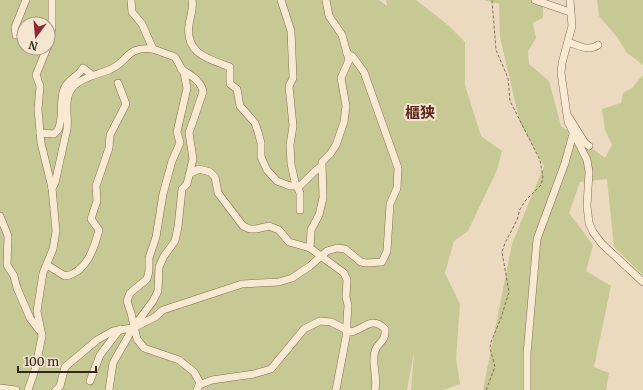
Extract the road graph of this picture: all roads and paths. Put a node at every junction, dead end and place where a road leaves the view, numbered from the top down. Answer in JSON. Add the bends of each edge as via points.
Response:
{"nodes":[{"id":1,"x":26,"y":0,"type":"edge"},
{"id":2,"x":52,"y":0,"type":"edge"},
{"id":3,"x":132,"y":0,"type":"edge"},
{"id":4,"x":192,"y":0,"type":"edge"},
{"id":5,"x":282,"y":0,"type":"edge"},
{"id":6,"x":326,"y":0,"type":"edge"},
{"id":7,"x":492,"y":0,"type":"edge"},
{"id":8,"x":535,"y":0,"type":"edge"},
{"id":9,"x":570,"y":0,"type":"edge"},
{"id":10,"x":570,"y":12,"type":"junction"},
{"id":11,"x":19,"y":16,"type":"edge"},
{"id":12,"x":52,"y":16,"type":"edge"},
{"id":13,"x":16,"y":25,"type":"edge"},
{"id":14,"x":16,"y":35,"type":"dead end"},
{"id":15,"x":568,"y":42,"type":"junction"},
{"id":16,"x":598,"y":45,"type":"dead end"},
{"id":17,"x":153,"y":49,"type":"junction"},
{"id":18,"x":347,"y":53,"type":"junction"},
{"id":19,"x":44,"y":56,"type":"edge"},
{"id":20,"x":181,"y":68,"type":"junction"},
{"id":21,"x":92,"y":75,"type":"junction"},
{"id":22,"x":118,"y":83,"type":"dead end"},
{"id":23,"x":567,"y":114,"type":"junction"},
{"id":24,"x":40,"y":133,"type":"junction"},
{"id":25,"x":573,"y":134,"type":"junction"},
{"id":26,"x":589,"y":146,"type":"dead end"},
{"id":27,"x":320,"y":167,"type":"junction"},
{"id":28,"x":191,"y":173,"type":"junction"},
{"id":29,"x":298,"y":186,"type":"junction"},
{"id":30,"x":52,"y":188,"type":"junction"},
{"id":31,"x":300,"y":210,"type":"dead end"},
{"id":32,"x":0,"y":216,"type":"edge"},
{"id":33,"x":310,"y":248,"type":"junction"},
{"id":34,"x":322,"y":256,"type":"junction"},
{"id":35,"x":46,"y":265,"type":"junction"},
{"id":36,"x":643,"y":282,"type":"edge"},
{"id":37,"x":133,"y":328,"type":"junction"},
{"id":38,"x":120,"y":329,"type":"junction"},
{"id":39,"x":345,"y":329,"type":"junction"},
{"id":40,"x":41,"y":331,"type":"junction"},
{"id":41,"x":90,"y":381,"type":"dead end"},
{"id":42,"x":0,"y":388,"type":"edge"},
{"id":43,"x":198,"y":388,"type":"edge"},
{"id":44,"x":16,"y":390,"type":"edge"},
{"id":45,"x":28,"y":390,"type":"edge"},
{"id":46,"x":56,"y":390,"type":"edge"},
{"id":47,"x":108,"y":390,"type":"edge"},
{"id":48,"x":336,"y":390,"type":"edge"},
{"id":49,"x":375,"y":390,"type":"edge"},
{"id":50,"x":486,"y":390,"type":"edge"},
{"id":51,"x":527,"y":390,"type":"edge"}],
"edges":[{"from":1,"to":11,"type":"street"},
{"from":2,"to":12,"type":"street"},
{"from":3,"to":17,"type":"street","via":[[132,12],[142,24]]},
{"from":4,"to":29,"type":"street","via":[[193,12],[189,29],[193,49],[206,58],[230,66],[229,82],[237,89],[240,106],[254,123],[261,143],[260,157],[267,170],[277,181]]},
{"from":5,"to":29,"type":"street","via":[[291,31],[293,78],[289,86],[289,96],[292,103],[293,126],[290,144],[291,164]]},
{"from":6,"to":18,"type":"street","via":[[329,16],[342,35]]},
{"from":7,"to":50,"type":"path","via":[[496,50],[508,78],[510,101],[540,160],[543,177],[541,185],[520,209],[502,252],[509,292],[491,342],[495,367]]},
{"from":8,"to":10,"type":"street"},
{"from":9,"to":10,"type":"street"},
{"from":10,"to":15,"type":"street","via":[[572,26]]},
{"from":13,"to":14,"type":"street"},
{"from":15,"to":16,"type":"street","via":[[588,48]]},
{"from":15,"to":23,"type":"street","via":[[561,73]]},
{"from":17,"to":20,"type":"street","via":[[170,54]]},
{"from":17,"to":21,"type":"street","via":[[136,50],[112,69]]},
{"from":18,"to":27,"type":"street","via":[[349,60],[341,78],[346,106],[344,122],[336,145]]},
{"from":18,"to":34,"type":"street","via":[[364,72],[398,168],[398,180],[390,204],[387,251],[382,262],[366,264],[345,248],[327,250]]},
{"from":19,"to":24,"type":"street","via":[[36,75],[40,86]]},
{"from":20,"to":28,"type":"street","via":[[198,81],[203,92],[189,133],[193,159]]},
{"from":20,"to":37,"type":"street","via":[[187,88],[177,132],[180,143],[163,194],[156,236],[149,258],[150,271],[147,279],[130,293],[127,300]]},
{"from":21,"to":24,"type":"street","via":[[83,68],[71,80],[64,90],[58,130],[54,134]]},
{"from":21,"to":30,"type":"street","via":[[74,85],[68,97],[67,129],[56,183]]},
{"from":22,"to":35,"type":"street","via":[[126,104],[110,135],[109,148],[96,186],[97,201],[91,219],[99,230],[97,239],[84,266],[73,275],[65,276]]},
{"from":23,"to":25,"type":"street"},
{"from":23,"to":26,"type":"street"},
{"from":24,"to":30,"type":"street"},
{"from":25,"to":36,"type":"street","via":[[587,160],[587,215],[593,232],[602,244]]},
{"from":25,"to":51,"type":"street","via":[[537,239],[527,354]]},
{"from":27,"to":29,"type":"street"},
{"from":27,"to":33,"type":"street","via":[[323,198],[319,215],[311,230]]},
{"from":28,"to":33,"type":"street","via":[[198,169],[210,172],[218,192],[243,226],[250,229],[269,226],[278,230],[289,242]]},
{"from":28,"to":37,"type":"street","via":[[182,189],[175,241],[159,267],[158,291]]},
{"from":29,"to":31,"type":"street"},
{"from":30,"to":35,"type":"street","via":[[56,231],[53,249]]},
{"from":32,"to":40,"type":"street","via":[[8,236],[7,265],[14,276],[30,318]]},
{"from":33,"to":34,"type":"street"},
{"from":34,"to":37,"type":"street","via":[[292,278],[233,287],[163,310]]},
{"from":34,"to":39,"type":"street","via":[[344,273],[347,280],[348,305]]},
{"from":35,"to":40,"type":"street","via":[[37,311]]},
{"from":37,"to":38,"type":"street"},
{"from":37,"to":43,"type":"street","via":[[136,339],[144,348],[179,360],[194,372],[200,383]]},
{"from":37,"to":47,"type":"street","via":[[113,364]]},
{"from":38,"to":41,"type":"street","via":[[100,355]]},
{"from":38,"to":46,"type":"street","via":[[97,340],[64,367],[60,386]]},
{"from":39,"to":43,"type":"street","via":[[320,320],[304,329],[272,369],[212,380]]},
{"from":39,"to":48,"type":"street","via":[[346,337]]},
{"from":39,"to":49,"type":"street","via":[[355,331],[373,322],[379,323],[385,329],[384,340],[375,350]]},
{"from":40,"to":45,"type":"street","via":[[35,370]]},
{"from":42,"to":44,"type":"street"}]}
